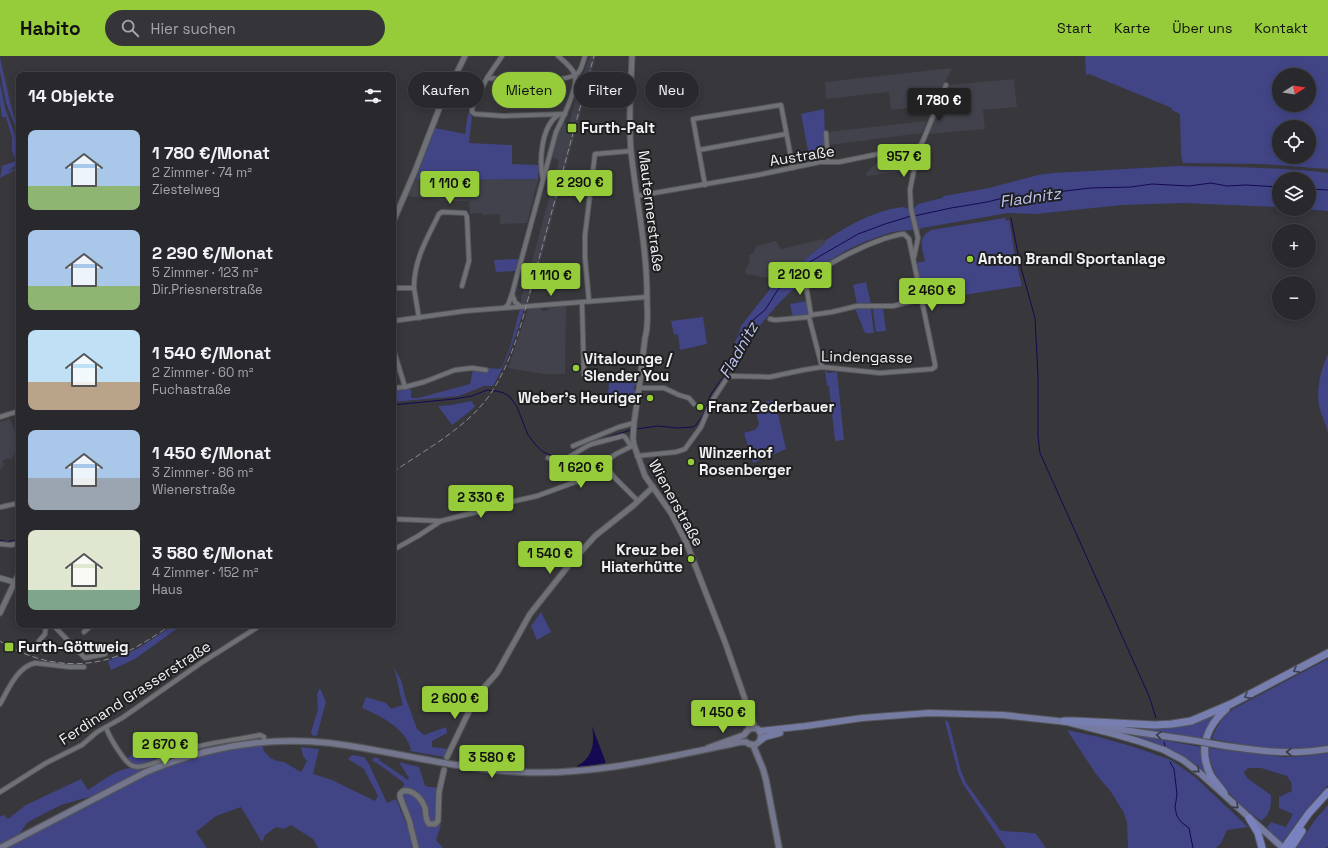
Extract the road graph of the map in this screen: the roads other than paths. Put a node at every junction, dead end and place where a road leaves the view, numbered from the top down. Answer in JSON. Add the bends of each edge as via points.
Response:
{"nodes":[{"id":1,"x":465,"y":56,"type":"edge"},
{"id":2,"x":502,"y":56,"type":"edge"},
{"id":3,"x":558,"y":56,"type":"edge"},
{"id":4,"x":585,"y":56,"type":"edge"},
{"id":5,"x":632,"y":56,"type":"edge"},
{"id":6,"x":579,"y":72,"type":"edge"},
{"id":7,"x":574,"y":74,"type":"edge"},
{"id":8,"x":574,"y":76,"type":"edge"},
{"id":9,"x":487,"y":78,"type":"junction"},
{"id":10,"x":946,"y":85,"type":"dead end"},
{"id":11,"x":574,"y":86,"type":"edge"},
{"id":12,"x":559,"y":114,"type":"junction"},
{"id":13,"x":565,"y":114,"type":"junction"},
{"id":14,"x":826,"y":133,"type":"dead end"},
{"id":15,"x":786,"y":134,"type":"junction"},
{"id":16,"x":699,"y":150,"type":"junction"},
{"id":17,"x":631,"y":151,"type":"junction"},
{"id":18,"x":916,"y":151,"type":"junction"},
{"id":19,"x":828,"y":162,"type":"junction"},
{"id":20,"x":793,"y":168,"type":"junction"},
{"id":21,"x":543,"y":180,"type":"junction"},
{"id":22,"x":705,"y":185,"type":"junction"},
{"id":23,"x":637,"y":196,"type":"junction"},
{"id":24,"x":396,"y":215,"type":"edge"},
{"id":25,"x":913,"y":259,"type":"junction"},
{"id":26,"x":462,"y":286,"type":"dead end"},
{"id":27,"x":396,"y":288,"type":"edge"},
{"id":28,"x":414,"y":288,"type":"junction"},
{"id":29,"x":512,"y":294,"type":"junction"},
{"id":30,"x":647,"y":297,"type":"junction"},
{"id":31,"x":921,"y":299,"type":"junction"},
{"id":32,"x":582,"y":302,"type":"junction"},
{"id":33,"x":589,"y":302,"type":"junction"},
{"id":34,"x":520,"y":306,"type":"junction"},
{"id":35,"x":504,"y":308,"type":"junction"},
{"id":36,"x":810,"y":316,"type":"junction"},
{"id":37,"x":419,"y":318,"type":"junction"},
{"id":38,"x":770,"y":319,"type":"dead end"},
{"id":39,"x":396,"y":321,"type":"edge"},
{"id":40,"x":396,"y":359,"type":"edge"},
{"id":41,"x":822,"y":367,"type":"junction"},
{"id":42,"x":486,"y":370,"type":"dead end"},
{"id":43,"x":640,"y":379,"type":"junction"},
{"id":44,"x":404,"y":387,"type":"junction"},
{"id":45,"x":396,"y":388,"type":"edge"},
{"id":46,"x":639,"y":388,"type":"junction"},
{"id":47,"x":694,"y":404,"type":"dead end"},
{"id":48,"x":16,"y":412,"type":"edge"},
{"id":49,"x":0,"y":416,"type":"edge"},
{"id":50,"x":634,"y":423,"type":"junction"},
{"id":51,"x":573,"y":446,"type":"dead end"},
{"id":52,"x":632,"y":446,"type":"junction"},
{"id":53,"x":548,"y":458,"type":"dead end"},
{"id":54,"x":638,"y":458,"type":"junction"},
{"id":55,"x":604,"y":464,"type":"junction"},
{"id":56,"x":653,"y":487,"type":"junction"},
{"id":57,"x":638,"y":501,"type":"junction"},
{"id":58,"x":16,"y":504,"type":"edge"},
{"id":59,"x":1,"y":507,"type":"edge"},
{"id":60,"x":396,"y":519,"type":"edge"},
{"id":61,"x":441,"y":521,"type":"junction"},
{"id":62,"x":0,"y":544,"type":"edge"},
{"id":63,"x":16,"y":544,"type":"edge"},
{"id":64,"x":396,"y":548,"type":"edge"},
{"id":65,"x":0,"y":578,"type":"edge"},
{"id":66,"x":16,"y":583,"type":"edge"},
{"id":67,"x":16,"y":584,"type":"edge"},
{"id":68,"x":0,"y":613,"type":"edge"},
{"id":69,"x":46,"y":628,"type":"edge"},
{"id":70,"x":56,"y":628,"type":"edge"},
{"id":71,"x":89,"y":628,"type":"edge"},
{"id":72,"x":256,"y":628,"type":"edge"},
{"id":73,"x":84,"y":632,"type":"dead end"},
{"id":74,"x":39,"y":641,"type":"dead end"},
{"id":75,"x":1328,"y":653,"type":"edge"},
{"id":76,"x":105,"y":654,"type":"dead end"},
{"id":77,"x":84,"y":667,"type":"dead end"},
{"id":78,"x":0,"y":704,"type":"edge"},
{"id":79,"x":1231,"y":704,"type":"junction"},
{"id":80,"x":1064,"y":722,"type":"junction"},
{"id":81,"x":106,"y":726,"type":"junction"},
{"id":82,"x":806,"y":726,"type":"junction"},
{"id":83,"x":755,"y":730,"type":"junction"},
{"id":84,"x":744,"y":735,"type":"junction"},
{"id":85,"x":264,"y":742,"type":"junction"},
{"id":86,"x":746,"y":742,"type":"junction"},
{"id":87,"x":758,"y":742,"type":"junction"},
{"id":88,"x":708,"y":748,"type":"junction"},
{"id":89,"x":1328,"y":749,"type":"edge"},
{"id":90,"x":447,"y":756,"type":"dead end"},
{"id":91,"x":444,"y":770,"type":"dead end"},
{"id":92,"x":0,"y":792,"type":"edge"},
{"id":93,"x":1328,"y":792,"type":"edge"},
{"id":94,"x":1224,"y":793,"type":"junction"},
{"id":95,"x":1328,"y":798,"type":"edge"},
{"id":96,"x":1249,"y":818,"type":"junction"},
{"id":97,"x":1287,"y":847,"type":"edge"},
{"id":98,"x":0,"y":848,"type":"edge"},
{"id":99,"x":416,"y":848,"type":"edge"},
{"id":100,"x":780,"y":848,"type":"edge"},
{"id":101,"x":1262,"y":848,"type":"edge"}],
"edges":[{"from":1,"to":24,"type":"street","via":[[439,109]]},
{"from":2,"to":9,"type":"street"},
{"from":3,"to":7,"type":"street"},
{"from":4,"to":6,"type":"street"},
{"from":5,"to":17,"type":"street","name":"Mauternerstraße"},
{"from":8,"to":9,"type":"street","via":[[536,80]]},
{"from":9,"to":12,"type":"street","via":[[472,108],[475,114]]},
{"from":10,"to":18,"type":"street","via":[[922,143]]},
{"from":11,"to":13,"type":"street"},
{"from":12,"to":13,"type":"street"},
{"from":12,"to":21,"type":"street","via":[[548,126],[541,166]]},
{"from":13,"to":21,"type":"street","via":[[556,132]]},
{"from":14,"to":19,"type":"street"},
{"from":15,"to":16,"type":"street"},
{"from":15,"to":16,"type":"street","via":[[781,105],[693,119]]},
{"from":15,"to":20,"type":"street"},
{"from":16,"to":22,"type":"street"},
{"from":17,"to":23,"type":"street","name":"Mauternerstraße"},
{"from":17,"to":33,"type":"street","via":[[595,154],[585,235]]},
{"from":18,"to":19,"type":"street","name":"Austraße","via":[[909,148],[840,162]]},
{"from":18,"to":25,"type":"street","via":[[910,190],[918,238]]},
{"from":19,"to":20,"type":"street","name":"Austraße"},
{"from":20,"to":22,"type":"street","name":"Austraße"},
{"from":21,"to":29,"type":"street"},
{"from":22,"to":23,"type":"street","name":"Austraße"},
{"from":23,"to":30,"type":"street","name":"Mauternerstraße","via":[[647,267]]},
{"from":25,"to":31,"type":"street"},
{"from":25,"to":36,"type":"street","via":[[909,239],[900,234],[850,252],[806,281]]},
{"from":26,"to":28,"type":"street","via":[[469,261],[467,217],[465,213],[442,212],[417,261]]},
{"from":27,"to":28,"type":"street"},
{"from":28,"to":37,"type":"street"},
{"from":29,"to":34,"type":"street"},
{"from":29,"to":35,"type":"street"},
{"from":30,"to":33,"type":"street"},
{"from":30,"to":43,"type":"street","name":"Wienerstraße","via":[[647,326]]},
{"from":31,"to":36,"type":"street","via":[[893,306],[857,306]]},
{"from":31,"to":41,"type":"street","name":"Lindengasse","via":[[935,367],[880,372]]},
{"from":32,"to":33,"type":"street"},
{"from":32,"to":34,"type":"street"},
{"from":32,"to":43,"type":"street","via":[[585,376]]},
{"from":34,"to":35,"type":"street"},
{"from":35,"to":37,"type":"street"},
{"from":36,"to":38,"type":"street"},
{"from":36,"to":41,"type":"street"},
{"from":37,"to":39,"type":"street"},
{"from":40,"to":44,"type":"street"},
{"from":41,"to":54,"type":"street","name":"Lindengasse","via":[[770,377],[731,376],[712,401],[701,427],[685,449]]},
{"from":42,"to":44,"type":"street","via":[[455,370]]},
{"from":43,"to":46,"type":"street","name":"Wienerstraße"},
{"from":44,"to":45,"type":"street"},
{"from":46,"to":47,"type":"street","via":[[664,388],[689,398]]},
{"from":46,"to":50,"type":"street","name":"Wienerstraße"},
{"from":48,"to":49,"type":"street"},
{"from":50,"to":51,"type":"street"},
{"from":50,"to":52,"type":"street","name":"Wienerstraße"},
{"from":52,"to":53,"type":"street","via":[[623,436],[593,444],[566,458]]},
{"from":52,"to":54,"type":"street","name":"Wienerstraße"},
{"from":52,"to":55,"type":"street"},
{"from":54,"to":56,"type":"street","name":"Wienerstraße","via":[[645,476]]},
{"from":55,"to":57,"type":"street"},
{"from":55,"to":61,"type":"street","via":[[570,485]]},
{"from":56,"to":57,"type":"street"},
{"from":56,"to":83,"type":"street","name":"Wienerstraße","via":[[686,542],[725,642]]},
{"from":57,"to":90,"type":"street","via":[[594,536],[530,614],[497,673],[480,692]]},
{"from":58,"to":59,"type":"street"},
{"from":60,"to":61,"type":"street"},
{"from":61,"to":64,"type":"street"},
{"from":62,"to":63,"type":"street"},
{"from":65,"to":66,"type":"street"},
{"from":67,"to":68,"type":"street"},
{"from":69,"to":74,"type":"street","via":[[45,634]]},
{"from":70,"to":76,"type":"street","via":[[85,658]]},
{"from":71,"to":73,"type":"street"},
{"from":72,"to":81,"type":"street","name":"Ferdinand Grasserstraße","via":[[122,718]]},
{"from":75,"to":79,"type":"highway","one_way":true},
{"from":77,"to":78,"type":"street","via":[[31,664],[21,671]]},
{"from":79,"to":80,"type":"highway","via":[[1200,718],[1172,724]]},
{"from":79,"to":94,"type":"highway","via":[[1212,724],[1204,749],[1209,771]]},
{"from":80,"to":82,"type":"main road","via":[[1003,715],[929,713],[862,718]]},
{"from":89,"to":80,"type":"main road","one_way":true,"bridge":true,"via":[[1281,752],[1254,750]]},
{"from":80,"to":94,"type":"main road","one_way":true,"via":[[1125,737],[1174,755],[1193,766]]},
{"from":81,"to":85,"type":"street","via":[[128,764],[136,767],[152,764],[200,745],[260,735]]},
{"from":81,"to":92,"type":"street","name":"Ferdinand Grasserstraße","via":[[82,744]]},
{"from":82,"to":83,"type":"main road"},
{"from":82,"to":87,"type":"main road","via":[[769,736]]},
{"from":83,"to":84,"type":"main road"},
{"from":83,"to":87,"type":"main road","via":[[762,736]]},
{"from":84,"to":86,"type":"main road"},
{"from":84,"to":88,"type":"main road"},
{"from":85,"to":88,"type":"main road","via":[[329,743],[471,768],[544,773],[610,768]]},
{"from":85,"to":98,"type":"main road","via":[[220,748],[166,764]]},
{"from":86,"to":87,"type":"main road"},
{"from":86,"to":88,"type":"main road"},
{"from":87,"to":100,"type":"main road"},
{"from":91,"to":99,"type":"street","via":[[439,792],[438,821],[435,824],[429,824],[427,821],[425,810],[416,794],[407,790],[400,794]]},
{"from":93,"to":97,"type":"highway","via":[[1309,813]]},
{"from":94,"to":96,"type":"main road","one_way":true},
{"from":95,"to":97,"type":"highway"},
{"from":96,"to":97,"type":"main road"},
{"from":96,"to":101,"type":"highway","via":[[1258,833]]}]}
